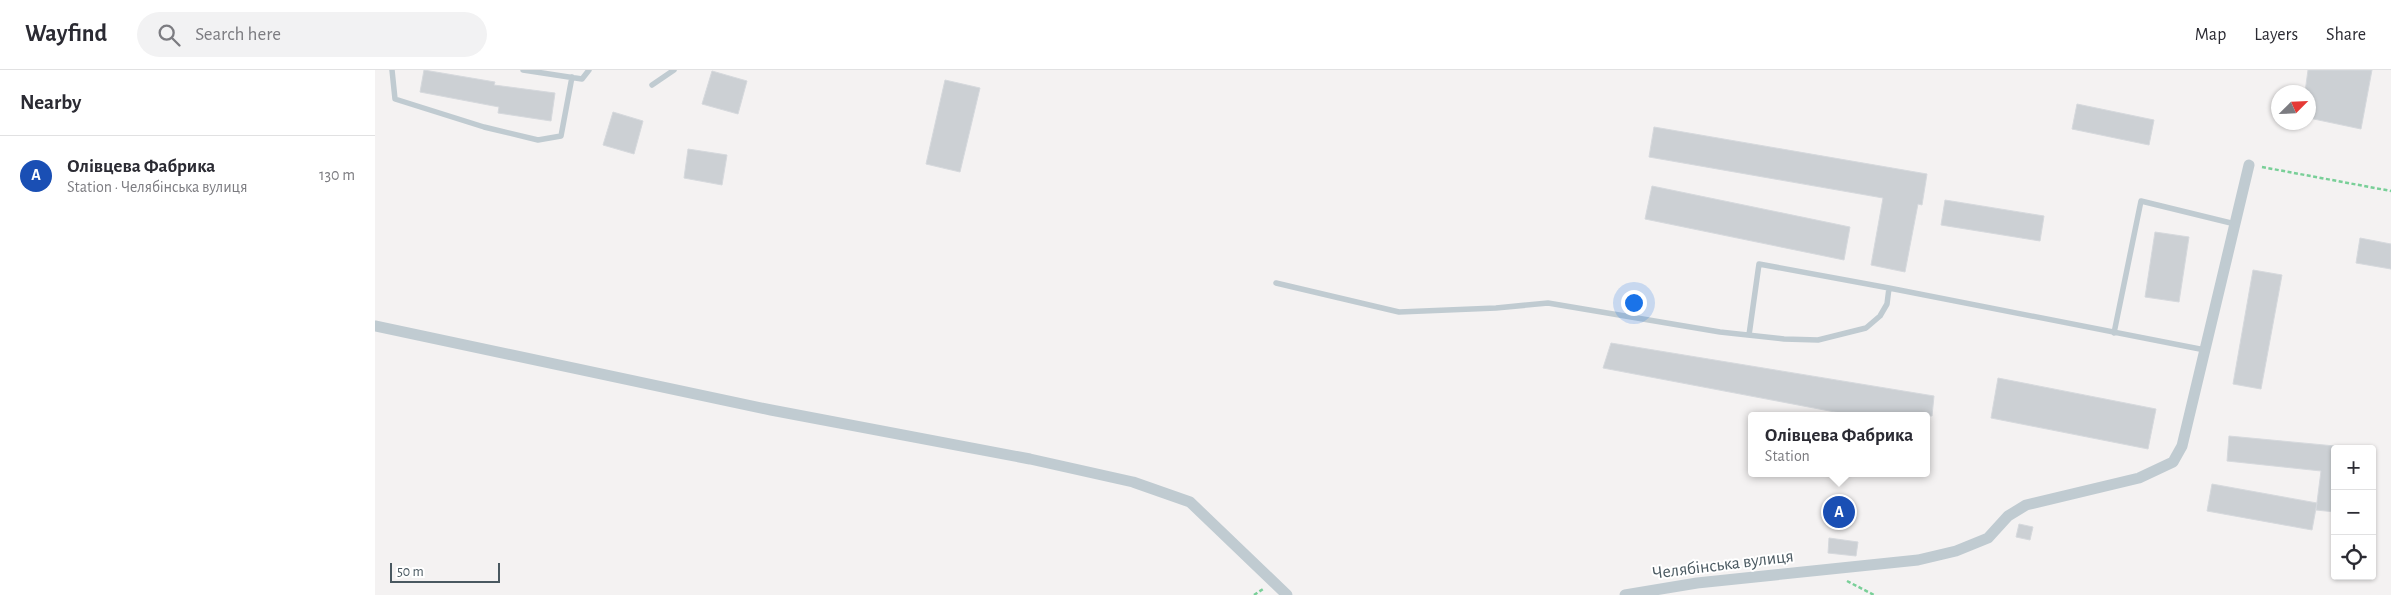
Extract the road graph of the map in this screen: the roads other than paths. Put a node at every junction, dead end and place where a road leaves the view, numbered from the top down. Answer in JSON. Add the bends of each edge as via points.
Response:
{"nodes":[{"id":1,"x":392,"y":70,"type":"edge"},
{"id":2,"x":523,"y":70,"type":"edge"},
{"id":3,"x":589,"y":70,"type":"edge"},
{"id":4,"x":674,"y":70,"type":"edge"},
{"id":5,"x":572,"y":77,"type":"junction"},
{"id":6,"x":652,"y":85,"type":"dead end"},
{"id":7,"x":2249,"y":165,"type":"road end"},
{"id":8,"x":2235,"y":224,"type":"junction"},
{"id":9,"x":1276,"y":283,"type":"dead end"},
{"id":10,"x":1889,"y":288,"type":"junction"},
{"id":11,"x":375,"y":326,"type":"edge"},
{"id":12,"x":2113,"y":332,"type":"junction"},
{"id":13,"x":1749,"y":335,"type":"junction"},
{"id":14,"x":2205,"y":350,"type":"junction"},
{"id":15,"x":1287,"y":595,"type":"edge"},
{"id":16,"x":1625,"y":595,"type":"edge"}],
"edges":[{"from":1,"to":5,"type":"lane","via":[[395,99],[537,140],[561,136]]},
{"from":2,"to":5,"type":"lane"},
{"from":3,"to":5,"type":"lane","via":[[583,79]]},
{"from":4,"to":6,"type":"lane"},
{"from":7,"to":8,"type":"street","name":"Челябінська вулиця"},
{"from":8,"to":12,"type":"lane","via":[[2141,201]]},
{"from":8,"to":14,"type":"street","name":"Челябінська вулиця"},
{"from":9,"to":13,"type":"lane","via":[[1399,312],[1548,303]]},
{"from":10,"to":12,"type":"lane"},
{"from":10,"to":13,"type":"lane","via":[[1887,304],[1880,316],[1866,328],[1818,340]]},
{"from":10,"to":13,"type":"lane","via":[[1759,264]]},
{"from":11,"to":15,"type":"street","via":[[1133,482],[1190,502]]},
{"from":12,"to":14,"type":"lane"},
{"from":14,"to":16,"type":"street","name":"Челябінська вулиця","via":[[2182,446],[2173,462],[2139,478],[2026,505],[2008,516],[1988,538],[1971,546],[1918,560],[1697,583]]}]}
